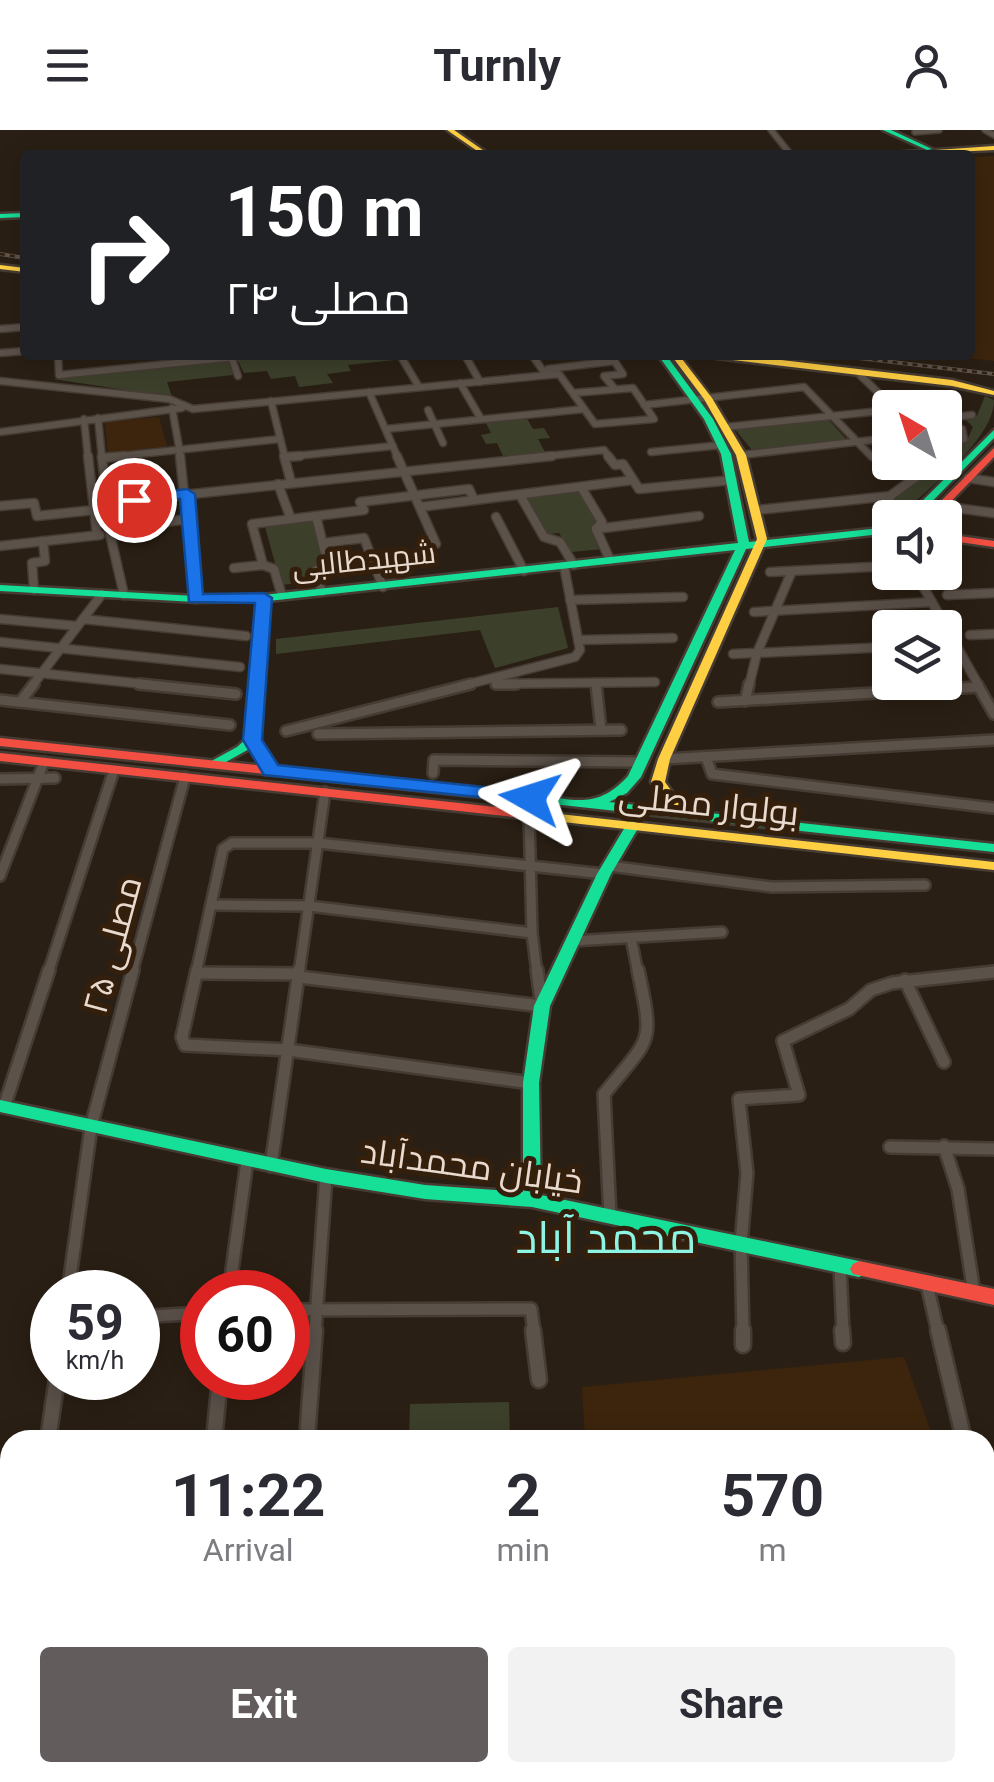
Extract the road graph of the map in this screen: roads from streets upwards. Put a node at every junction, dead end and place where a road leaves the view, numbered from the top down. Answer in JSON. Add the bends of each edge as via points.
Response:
{"nodes":[{"id":1,"x":439,"y":130,"type":"edge"},
{"id":2,"x":450,"y":130,"type":"edge"},
{"id":3,"x":771,"y":130,"type":"edge"},
{"id":4,"x":872,"y":130,"type":"edge"},
{"id":5,"x":886,"y":130,"type":"edge"},
{"id":6,"x":939,"y":130,"type":"edge"},
{"id":7,"x":985,"y":130,"type":"edge"},
{"id":8,"x":994,"y":135,"type":"edge"},
{"id":9,"x":913,"y":145,"type":"edge"},
{"id":10,"x":468,"y":150,"type":"edge"},
{"id":11,"x":480,"y":150,"type":"edge"},
{"id":12,"x":787,"y":150,"type":"edge"},
{"id":13,"x":58,"y":360,"type":"edge"},
{"id":14,"x":127,"y":360,"type":"edge"},
{"id":15,"x":193,"y":360,"type":"edge"},
{"id":16,"x":232,"y":360,"type":"edge"},
{"id":17,"x":404,"y":360,"type":"edge"},
{"id":18,"x":468,"y":360,"type":"edge"},
{"id":19,"x":536,"y":360,"type":"edge"},
{"id":20,"x":602,"y":360,"type":"edge"},
{"id":21,"x":614,"y":360,"type":"edge"},
{"id":22,"x":666,"y":360,"type":"edge"},
{"id":23,"x":677,"y":360,"type":"edge"},
{"id":24,"x":758,"y":360,"type":"edge"},
{"id":25,"x":781,"y":360,"type":"edge"},
{"id":26,"x":128,"y":369,"type":"junction"},
{"id":27,"x":544,"y":372,"type":"junction"},
{"id":28,"x":860,"y":375,"type":"dead end"},
{"id":29,"x":238,"y":376,"type":"dead end"},
{"id":30,"x":0,"y":380,"type":"edge"},
{"id":31,"x":480,"y":382,"type":"junction"},
{"id":32,"x":460,"y":384,"type":"junction"},
{"id":33,"x":419,"y":387,"type":"junction"},
{"id":34,"x":283,"y":388,"type":"dead end"},
{"id":35,"x":614,"y":390,"type":"junction"},
{"id":36,"x":874,"y":390,"type":"edge"},
{"id":37,"x":994,"y":390,"type":"edge"},
{"id":38,"x":369,"y":392,"type":"junction"},
{"id":39,"x":573,"y":393,"type":"junction"},
{"id":40,"x":701,"y":399,"type":"junction"},
{"id":41,"x":288,"y":400,"type":"junction"},
{"id":42,"x":271,"y":401,"type":"junction"},
{"id":43,"x":644,"y":405,"type":"junction"},
{"id":44,"x":172,"y":408,"type":"junction"},
{"id":45,"x":193,"y":408,"type":"junction"},
{"id":46,"x":584,"y":409,"type":"junction"},
{"id":47,"x":428,"y":410,"type":"dead end"},
{"id":48,"x":872,"y":411,"type":"edge"},
{"id":49,"x":832,"y":416,"type":"junction"},
{"id":50,"x":972,"y":416,"type":"dead end"},
{"id":51,"x":962,"y":417,"type":"edge"},
{"id":52,"x":98,"y":418,"type":"junction"},
{"id":53,"x":481,"y":419,"type":"junction"},
{"id":54,"x":84,"y":420,"type":"junction"},
{"id":55,"x":434,"y":424,"type":"junction"},
{"id":56,"x":726,"y":427,"type":"junction"},
{"id":57,"x":386,"y":429,"type":"junction"},
{"id":58,"x":962,"y":429,"type":"dead end"},
{"id":59,"x":0,"y":432,"type":"edge"},
{"id":60,"x":994,"y":433,"type":"edge"},
{"id":61,"x":280,"y":438,"type":"junction"},
{"id":62,"x":872,"y":440,"type":"edge"},
{"id":63,"x":962,"y":440,"type":"edge"},
{"id":64,"x":857,"y":442,"type":"junction"},
{"id":65,"x":443,"y":444,"type":"dead end"},
{"id":66,"x":393,"y":446,"type":"junction"},
{"id":67,"x":178,"y":450,"type":"junction"},
{"id":68,"x":730,"y":451,"type":"junction"},
{"id":69,"x":994,"y":452,"type":"edge"},
{"id":70,"x":284,"y":457,"type":"junction"},
{"id":71,"x":872,"y":457,"type":"dead end"},
{"id":72,"x":102,"y":458,"type":"junction"},
{"id":73,"x":658,"y":462,"type":"dead end"},
{"id":74,"x":404,"y":470,"type":"junction"},
{"id":75,"x":968,"y":478,"type":"junction"},
{"id":76,"x":633,"y":480,"type":"junction"},
{"id":77,"x":734,"y":480,"type":"junction"},
{"id":78,"x":912,"y":480,"type":"edge"},
{"id":79,"x":291,"y":482,"type":"junction"},
{"id":80,"x":994,"y":482,"type":"edge"},
{"id":81,"x":278,"y":484,"type":"junction"},
{"id":82,"x":582,"y":487,"type":"junction"},
{"id":83,"x":187,"y":494,"type":"junction"},
{"id":84,"x":520,"y":495,"type":"junction"},
{"id":85,"x":415,"y":496,"type":"junction"},
{"id":86,"x":890,"y":496,"type":"junction"},
{"id":87,"x":474,"y":500,"type":"junction"},
{"id":88,"x":889,"y":500,"type":"edge"},
{"id":89,"x":935,"y":500,"type":"edge"},
{"id":90,"x":940,"y":500,"type":"edge"},
{"id":91,"x":107,"y":503,"type":"junction"},
{"id":92,"x":0,"y":506,"type":"edge"},
{"id":93,"x":420,"y":506,"type":"junction"},
{"id":94,"x":94,"y":510,"type":"junction"},
{"id":95,"x":757,"y":510,"type":"junction"},
{"id":96,"x":962,"y":513,"type":"edge"},
{"id":97,"x":994,"y":513,"type":"edge"},
{"id":98,"x":316,"y":516,"type":"junction"},
{"id":99,"x":699,"y":516,"type":"dead end"},
{"id":100,"x":496,"y":517,"type":"dead end"},
{"id":101,"x":291,"y":518,"type":"junction"},
{"id":102,"x":189,"y":519,"type":"junction"},
{"id":103,"x":872,"y":525,"type":"edge"},
{"id":104,"x":596,"y":529,"type":"junction"},
{"id":105,"x":110,"y":532,"type":"junction"},
{"id":106,"x":962,"y":535,"type":"edge"},
{"id":107,"x":97,"y":536,"type":"junction"},
{"id":108,"x":994,"y":540,"type":"edge"},
{"id":109,"x":43,"y":541,"type":"junction"},
{"id":110,"x":762,"y":542,"type":"junction"},
{"id":111,"x":323,"y":543,"type":"junction"},
{"id":112,"x":436,"y":544,"type":"dead end"},
{"id":113,"x":739,"y":545,"type":"junction"},
{"id":114,"x":0,"y":546,"type":"edge"},
{"id":115,"x":610,"y":560,"type":"junction"},
{"id":116,"x":263,"y":565,"type":"junction"},
{"id":117,"x":569,"y":565,"type":"junction"},
{"id":118,"x":872,"y":567,"type":"edge"},
{"id":119,"x":234,"y":568,"type":"dead end"},
{"id":120,"x":524,"y":570,"type":"junction"},
{"id":121,"x":792,"y":571,"type":"junction"},
{"id":122,"x":770,"y":572,"type":"dead end"},
{"id":123,"x":383,"y":587,"type":"junction"},
{"id":124,"x":0,"y":588,"type":"edge"},
{"id":125,"x":34,"y":590,"type":"junction"},
{"id":126,"x":925,"y":590,"type":"edge"},
{"id":127,"x":322,"y":592,"type":"junction"},
{"id":128,"x":994,"y":592,"type":"edge"},
{"id":129,"x":102,"y":594,"type":"junction"},
{"id":130,"x":124,"y":595,"type":"junction"},
{"id":131,"x":947,"y":595,"type":"dead end"},
{"id":132,"x":282,"y":596,"type":"junction"},
{"id":133,"x":684,"y":596,"type":"dead end"},
{"id":134,"x":264,"y":598,"type":"junction"},
{"id":135,"x":195,"y":599,"type":"junction"},
{"id":136,"x":570,"y":600,"type":"junction"},
{"id":137,"x":932,"y":602,"type":"junction"},
{"id":138,"x":778,"y":610,"type":"junction"},
{"id":139,"x":935,"y":610,"type":"edge"},
{"id":140,"x":754,"y":612,"type":"dead end"},
{"id":141,"x":0,"y":618,"type":"edge"},
{"id":142,"x":80,"y":623,"type":"junction"},
{"id":143,"x":994,"y":634,"type":"edge"},
{"id":144,"x":970,"y":635,"type":"dead end"},
{"id":145,"x":246,"y":636,"type":"dead end"},
{"id":146,"x":673,"y":638,"type":"dead end"},
{"id":147,"x":578,"y":640,"type":"junction"},
{"id":148,"x":0,"y":642,"type":"edge"},
{"id":149,"x":61,"y":648,"type":"junction"},
{"id":150,"x":872,"y":648,"type":"edge"},
{"id":151,"x":734,"y":654,"type":"dead end"},
{"id":152,"x":758,"y":654,"type":"junction"},
{"id":153,"x":962,"y":662,"type":"edge"},
{"id":154,"x":240,"y":666,"type":"dead end"},
{"id":155,"x":0,"y":669,"type":"edge"},
{"id":156,"x":42,"y":674,"type":"junction"},
{"id":157,"x":655,"y":682,"type":"dead end"},
{"id":158,"x":596,"y":683,"type":"junction"},
{"id":159,"x":478,"y":684,"type":"junction"},
{"id":160,"x":978,"y":687,"type":"junction"},
{"id":161,"x":236,"y":694,"type":"dead end"},
{"id":162,"x":0,"y":700,"type":"edge"},
{"id":163,"x":746,"y":700,"type":"junction"},
{"id":164,"x":20,"y":702,"type":"junction"},
{"id":165,"x":718,"y":702,"type":"dead end"},
{"id":166,"x":994,"y":714,"type":"edge"},
{"id":167,"x":230,"y":725,"type":"dead end"},
{"id":168,"x":601,"y":730,"type":"junction"},
{"id":169,"x":620,"y":730,"type":"dead end"},
{"id":170,"x":286,"y":731,"type":"dead end"},
{"id":171,"x":318,"y":734,"type":"dead end"},
{"id":172,"x":252,"y":740,"type":"junction"},
{"id":173,"x":994,"y":740,"type":"edge"},
{"id":174,"x":0,"y":742,"type":"edge"},
{"id":175,"x":0,"y":757,"type":"edge"},
{"id":176,"x":706,"y":757,"type":"junction"},
{"id":177,"x":664,"y":759,"type":"junction"},
{"id":178,"x":640,"y":762,"type":"junction"},
{"id":179,"x":212,"y":764,"type":"junction"},
{"id":180,"x":41,"y":770,"type":"junction"},
{"id":181,"x":114,"y":770,"type":"junction"},
{"id":182,"x":271,"y":770,"type":"junction"},
{"id":183,"x":433,"y":773,"type":"dead end"},
{"id":184,"x":55,"y":778,"type":"dead end"},
{"id":185,"x":185,"y":778,"type":"junction"},
{"id":186,"x":0,"y":779,"type":"edge"},
{"id":187,"x":325,"y":792,"type":"junction"},
{"id":188,"x":595,"y":806,"type":"junction"},
{"id":189,"x":994,"y":808,"type":"edge"},
{"id":190,"x":529,"y":814,"type":"junction"},
{"id":191,"x":697,"y":816,"type":"junction"},
{"id":192,"x":633,"y":826,"type":"junction"},
{"id":193,"x":318,"y":842,"type":"junction"},
{"id":194,"x":994,"y":848,"type":"edge"},
{"id":195,"x":530,"y":866,"type":"junction"},
{"id":196,"x":994,"y":866,"type":"edge"},
{"id":197,"x":607,"y":870,"type":"junction"},
{"id":198,"x":0,"y":876,"type":"edge"},
{"id":199,"x":926,"y":885,"type":"dead end"},
{"id":200,"x":213,"y":905,"type":"junction"},
{"id":201,"x":309,"y":906,"type":"junction"},
{"id":202,"x":722,"y":932,"type":"dead end"},
{"id":203,"x":532,"y":933,"type":"junction"},
{"id":204,"x":631,"y":938,"type":"junction"},
{"id":205,"x":572,"y":941,"type":"junction"},
{"id":206,"x":994,"y":972,"type":"edge"},
{"id":207,"x":198,"y":973,"type":"junction"},
{"id":208,"x":299,"y":975,"type":"junction"},
{"id":209,"x":905,"y":980,"type":"junction"},
{"id":210,"x":542,"y":1006,"type":"junction"},
{"id":211,"x":288,"y":1050,"type":"junction"},
{"id":212,"x":944,"y":1062,"type":"dead end"},
{"id":213,"x":530,"y":1083,"type":"junction"},
{"id":214,"x":2,"y":1107,"type":"edge"},
{"id":215,"x":91,"y":1127,"type":"junction"},
{"id":216,"x":944,"y":1146,"type":"junction"},
{"id":217,"x":890,"y":1148,"type":"dead end"},
{"id":218,"x":994,"y":1149,"type":"edge"},
{"id":219,"x":246,"y":1161,"type":"junction"},
{"id":220,"x":272,"y":1166,"type":"junction"},
{"id":221,"x":326,"y":1176,"type":"junction"},
{"id":222,"x":532,"y":1200,"type":"junction"},
{"id":223,"x":610,"y":1216,"type":"junction"},
{"id":224,"x":741,"y":1244,"type":"junction"},
{"id":225,"x":840,"y":1266,"type":"junction"},
{"id":226,"x":71,"y":1270,"type":"edge"},
{"id":227,"x":232,"y":1270,"type":"edge"},
{"id":228,"x":927,"y":1284,"type":"junction"},
{"id":229,"x":974,"y":1293,"type":"junction"},
{"id":230,"x":994,"y":1298,"type":"edge"},
{"id":231,"x":310,"y":1310,"type":"edge"},
{"id":232,"x":316,"y":1310,"type":"junction"},
{"id":233,"x":843,"y":1342,"type":"dead end"},
{"id":234,"x":743,"y":1345,"type":"dead end"},
{"id":235,"x":539,"y":1380,"type":"dead end"},
{"id":236,"x":53,"y":1400,"type":"edge"},
{"id":237,"x":218,"y":1400,"type":"edge"},
{"id":238,"x":49,"y":1430,"type":"edge"},
{"id":239,"x":215,"y":1430,"type":"edge"},
{"id":240,"x":308,"y":1430,"type":"edge"},
{"id":241,"x":962,"y":1430,"type":"edge"}],
"edges":[{"from":1,"to":10,"type":"street"},
{"from":2,"to":11,"type":"street"},
{"from":3,"to":12,"type":"street"},
{"from":4,"to":9,"type":"street"},
{"from":5,"to":9,"type":"street"},
{"from":6,"to":9,"type":"street"},
{"from":7,"to":8,"type":"street"},
{"from":13,"to":26,"type":"street","via":[[59,375]]},
{"from":14,"to":26,"type":"street"},
{"from":15,"to":26,"type":"street"},
{"from":16,"to":29,"type":"street"},
{"from":17,"to":33,"type":"street"},
{"from":18,"to":31,"type":"street"},
{"from":19,"to":27,"type":"street"},
{"from":20,"to":27,"type":"street"},
{"from":21,"to":35,"type":"street","via":[[624,374],[604,376]]},
{"from":22,"to":40,"type":"street"},
{"from":23,"to":40,"type":"street"},
{"from":24,"to":37,"type":"street"},
{"from":25,"to":37,"type":"street"},
{"from":27,"to":31,"type":"street"},
{"from":27,"to":39,"type":"street","via":[[560,374]]},
{"from":28,"to":36,"type":"street"},
{"from":30,"to":45,"type":"street","via":[[169,399]]},
{"from":31,"to":32,"type":"street"},
{"from":32,"to":33,"type":"street"},
{"from":32,"to":53,"type":"street"},
{"from":33,"to":38,"type":"street"},
{"from":34,"to":41,"type":"street"},
{"from":35,"to":39,"type":"street"},
{"from":35,"to":43,"type":"street","via":[[632,388]]},
{"from":38,"to":41,"type":"street"},
{"from":38,"to":57,"type":"street"},
{"from":39,"to":46,"type":"street"},
{"from":40,"to":43,"type":"street"},
{"from":40,"to":49,"type":"street","via":[[804,386]]},
{"from":40,"to":56,"type":"street"},
{"from":40,"to":68,"type":"street"},
{"from":41,"to":42,"type":"street"},
{"from":42,"to":45,"type":"street"},
{"from":42,"to":61,"type":"street"},
{"from":43,"to":46,"type":"street","via":[[654,419],[595,424]]},
{"from":44,"to":45,"type":"street"},
{"from":44,"to":52,"type":"street"},
{"from":44,"to":67,"type":"street"},
{"from":46,"to":53,"type":"street"},
{"from":47,"to":55,"type":"street"},
{"from":48,"to":49,"type":"street"},
{"from":49,"to":56,"type":"street"},
{"from":49,"to":64,"type":"street"},
{"from":50,"to":51,"type":"street"},
{"from":52,"to":54,"type":"street"},
{"from":52,"to":72,"type":"street"},
{"from":53,"to":55,"type":"street"},
{"from":54,"to":59,"type":"street"},
{"from":54,"to":94,"type":"street"},
{"from":55,"to":57,"type":"street"},
{"from":55,"to":65,"type":"street"},
{"from":56,"to":68,"type":"street"},
{"from":57,"to":66,"type":"street"},
{"from":58,"to":63,"type":"street"},
{"from":60,"to":89,"type":"street"},
{"from":61,"to":67,"type":"street"},
{"from":61,"to":70,"type":"street"},
{"from":62,"to":64,"type":"street"},
{"from":64,"to":68,"type":"street"},
{"from":64,"to":71,"type":"street"},
{"from":66,"to":70,"type":"street"},
{"from":66,"to":74,"type":"street"},
{"from":67,"to":72,"type":"street"},
{"from":67,"to":83,"type":"street"},
{"from":68,"to":73,"type":"street","via":[[650,452]]},
{"from":68,"to":77,"type":"street"},
{"from":68,"to":95,"type":"street"},
{"from":69,"to":75,"type":"street"},
{"from":70,"to":79,"type":"street"},
{"from":72,"to":91,"type":"street"},
{"from":74,"to":76,"type":"street","via":[[604,450]]},
{"from":74,"to":79,"type":"street"},
{"from":74,"to":85,"type":"street"},
{"from":75,"to":80,"type":"street"},
{"from":75,"to":90,"type":"street"},
{"from":76,"to":77,"type":"street","via":[[639,490]]},
{"from":76,"to":82,"type":"street"},
{"from":77,"to":113,"type":"street"},
{"from":78,"to":86,"type":"street"},
{"from":79,"to":81,"type":"street"},
{"from":81,"to":83,"type":"street"},
{"from":81,"to":101,"type":"street"},
{"from":82,"to":84,"type":"street"},
{"from":82,"to":104,"type":"street","via":[[602,522]]},
{"from":83,"to":91,"type":"street"},
{"from":83,"to":102,"type":"street"},
{"from":84,"to":87,"type":"street"},
{"from":84,"to":117,"type":"street","via":[[544,537],[560,542]]},
{"from":85,"to":87,"type":"street","via":[[469,490]]},
{"from":85,"to":93,"type":"street"},
{"from":85,"to":98,"type":"street","via":[[360,502],[364,510]]},
{"from":86,"to":88,"type":"street"},
{"from":86,"to":95,"type":"street"},
{"from":87,"to":93,"type":"street"},
{"from":91,"to":105,"type":"street"},
{"from":92,"to":94,"type":"street","via":[[34,503],[37,516]]},
{"from":93,"to":112,"type":"street"},
{"from":94,"to":107,"type":"street"},
{"from":95,"to":110,"type":"street"},
{"from":96,"to":97,"type":"street"},
{"from":98,"to":101,"type":"street"},
{"from":98,"to":111,"type":"street"},
{"from":99,"to":104,"type":"street"},
{"from":100,"to":120,"type":"street"},
{"from":101,"to":116,"type":"street","via":[[252,524]]},
{"from":102,"to":105,"type":"street"},
{"from":102,"to":135,"type":"street"},
{"from":103,"to":110,"type":"street","name":"شهیدطالبی"},
{"from":104,"to":115,"type":"street"},
{"from":105,"to":107,"type":"street"},
{"from":105,"to":130,"type":"street"},
{"from":106,"to":108,"type":"street"},
{"from":107,"to":109,"type":"street"},
{"from":109,"to":114,"type":"street"},
{"from":109,"to":125,"type":"street","via":[[45,561],[32,563]]},
{"from":110,"to":113,"type":"street","name":"شهیدطالبی"},
{"from":110,"to":177,"type":"street"},
{"from":111,"to":123,"type":"street","via":[[364,538]]},
{"from":111,"to":127,"type":"street","via":[[328,565],[314,571]]},
{"from":113,"to":115,"type":"street","name":"شهیدطالبی"},
{"from":113,"to":178,"type":"street"},
{"from":115,"to":117,"type":"street","name":"شهیدطالبی"},
{"from":116,"to":119,"type":"street"},
{"from":116,"to":132,"type":"street","via":[[274,569]]},
{"from":117,"to":120,"type":"street","name":"شهیدطالبی"},
{"from":117,"to":136,"type":"street"},
{"from":118,"to":121,"type":"street"},
{"from":120,"to":123,"type":"street","name":"شهیدطالبی"},
{"from":121,"to":122,"type":"street"},
{"from":121,"to":138,"type":"street"},
{"from":123,"to":127,"type":"street","name":"شهیدطالبی"},
{"from":124,"to":125,"type":"street","name":"شهیدطالبی"},
{"from":125,"to":129,"type":"street","name":"شهیدطالبی"},
{"from":126,"to":137,"type":"street"},
{"from":127,"to":132,"type":"street","name":"شهیدطالبی"},
{"from":128,"to":131,"type":"street"},
{"from":129,"to":130,"type":"street","name":"شهیدطالبی"},
{"from":129,"to":142,"type":"street"},
{"from":130,"to":135,"type":"street","name":"شهیدطالبی"},
{"from":132,"to":134,"type":"street","name":"شهیدطالبی"},
{"from":133,"to":136,"type":"street"},
{"from":134,"to":135,"type":"street","name":"شهیدطالبی"},
{"from":134,"to":172,"type":"street"},
{"from":136,"to":147,"type":"street"},
{"from":137,"to":138,"type":"street"},
{"from":137,"to":139,"type":"street"},
{"from":138,"to":140,"type":"street"},
{"from":138,"to":152,"type":"street"},
{"from":141,"to":142,"type":"street"},
{"from":142,"to":145,"type":"street"},
{"from":142,"to":149,"type":"street"},
{"from":143,"to":144,"type":"street"},
{"from":146,"to":147,"type":"street"},
{"from":147,"to":159,"type":"street","via":[[580,650],[562,663]]},
{"from":148,"to":149,"type":"street"},
{"from":149,"to":154,"type":"street"},
{"from":149,"to":156,"type":"street"},
{"from":150,"to":152,"type":"street"},
{"from":151,"to":152,"type":"street"},
{"from":152,"to":163,"type":"street"},
{"from":153,"to":160,"type":"street"},
{"from":155,"to":156,"type":"street"},
{"from":156,"to":161,"type":"street"},
{"from":156,"to":164,"type":"street"},
{"from":157,"to":158,"type":"street"},
{"from":158,"to":159,"type":"street"},
{"from":158,"to":168,"type":"street"},
{"from":159,"to":170,"type":"street"},
{"from":160,"to":163,"type":"street"},
{"from":160,"to":166,"type":"street"},
{"from":162,"to":164,"type":"street"},
{"from":163,"to":165,"type":"street"},
{"from":164,"to":167,"type":"street"},
{"from":168,"to":169,"type":"street"},
{"from":168,"to":171,"type":"street"},
{"from":172,"to":179,"type":"street"},
{"from":172,"to":182,"type":"street"},
{"from":173,"to":176,"type":"street"},
{"from":174,"to":179,"type":"street","name":"بولوار مصلی"},
{"from":175,"to":180,"type":"street","name":"بولوار مصلی"},
{"from":176,"to":177,"type":"street"},
{"from":176,"to":189,"type":"street","via":[[712,774]]},
{"from":177,"to":191,"type":"street","via":[[658,782]]},
{"from":178,"to":183,"type":"street","via":[[434,760]]},
{"from":178,"to":188,"type":"street","via":[[622,790]]},
{"from":179,"to":182,"type":"street","name":"بولوار مصلی"},
{"from":180,"to":181,"type":"street","name":"بولوار مصلی"},
{"from":180,"to":184,"type":"street"},
{"from":180,"to":186,"type":"street"},
{"from":180,"to":198,"type":"street"},
{"from":181,"to":185,"type":"street","name":"بولوار مصلی"},
{"from":181,"to":214,"type":"street"},
{"from":182,"to":188,"type":"street","name":"بولوار مصلی"},
{"from":185,"to":187,"type":"street","name":"بولوار مصلی"},
{"from":185,"to":215,"type":"street","name":"مصلی ۲۵"},
{"from":187,"to":190,"type":"street","name":"بولوار مصلی"},
{"from":187,"to":193,"type":"street"},
{"from":188,"to":191,"type":"street","name":"بولوار مصلی"},
{"from":190,"to":192,"type":"street","name":"بولوار مصلی"},
{"from":190,"to":195,"type":"street"},
{"from":191,"to":194,"type":"street","name":"بولوار مصلی"},
{"from":192,"to":196,"type":"street","name":"بولوار مصلی"},
{"from":192,"to":197,"type":"street"},
{"from":193,"to":195,"type":"street"},
{"from":193,"to":200,"type":"street","via":[[225,845]]},
{"from":193,"to":201,"type":"street"},
{"from":195,"to":197,"type":"street"},
{"from":195,"to":203,"type":"street"},
{"from":197,"to":199,"type":"street","via":[[772,887]]},
{"from":197,"to":205,"type":"street"},
{"from":200,"to":201,"type":"street"},
{"from":200,"to":207,"type":"street"},
{"from":201,"to":203,"type":"street"},
{"from":201,"to":208,"type":"street"},
{"from":202,"to":204,"type":"street"},
{"from":203,"to":210,"type":"street"},
{"from":204,"to":205,"type":"street"},
{"from":204,"to":223,"type":"street","via":[[650,1023],[648,1040],[604,1094]]},
{"from":205,"to":210,"type":"street"},
{"from":206,"to":209,"type":"street"},
{"from":207,"to":208,"type":"street"},
{"from":207,"to":211,"type":"street","via":[[185,1046]]},
{"from":208,"to":210,"type":"street"},
{"from":208,"to":211,"type":"street"},
{"from":209,"to":212,"type":"street"},
{"from":209,"to":224,"type":"street","via":[[871,990],[849,1010],[783,1041],[799,1095],[739,1099],[747,1172]]},
{"from":210,"to":213,"type":"street"},
{"from":211,"to":213,"type":"street"},
{"from":211,"to":220,"type":"street"},
{"from":213,"to":222,"type":"street"},
{"from":214,"to":215,"type":"street","name":"خیابان محمدآباد"},
{"from":215,"to":219,"type":"street","name":"خیابان محمدآباد"},
{"from":215,"to":226,"type":"street","name":"مصلی ۲۵"},
{"from":216,"to":217,"type":"street"},
{"from":216,"to":218,"type":"street"},
{"from":216,"to":229,"type":"street","via":[[958,1189]]},
{"from":219,"to":220,"type":"street","name":"خیابان محمدآباد"},
{"from":219,"to":227,"type":"street"},
{"from":220,"to":221,"type":"street","name":"خیابان محمدآباد"},
{"from":221,"to":222,"type":"street","name":"خیابان محمدآباد"},
{"from":221,"to":232,"type":"street"},
{"from":222,"to":223,"type":"street","name":"خیابان محمدآباد"},
{"from":223,"to":224,"type":"street","name":"خیابان محمدآباد"},
{"from":224,"to":225,"type":"street","name":"خیابان محمدآباد"},
{"from":224,"to":234,"type":"street"},
{"from":225,"to":228,"type":"street","name":"خیابان محمدآباد"},
{"from":225,"to":233,"type":"street"},
{"from":228,"to":229,"type":"street","name":"خیابان محمدآباد"},
{"from":228,"to":241,"type":"street"},
{"from":229,"to":230,"type":"street","name":"خیابان محمدآباد"},
{"from":231,"to":232,"type":"street"},
{"from":232,"to":235,"type":"street","via":[[530,1309]]},
{"from":232,"to":240,"type":"street"},
{"from":236,"to":238,"type":"street"},
{"from":237,"to":239,"type":"street"}]}
